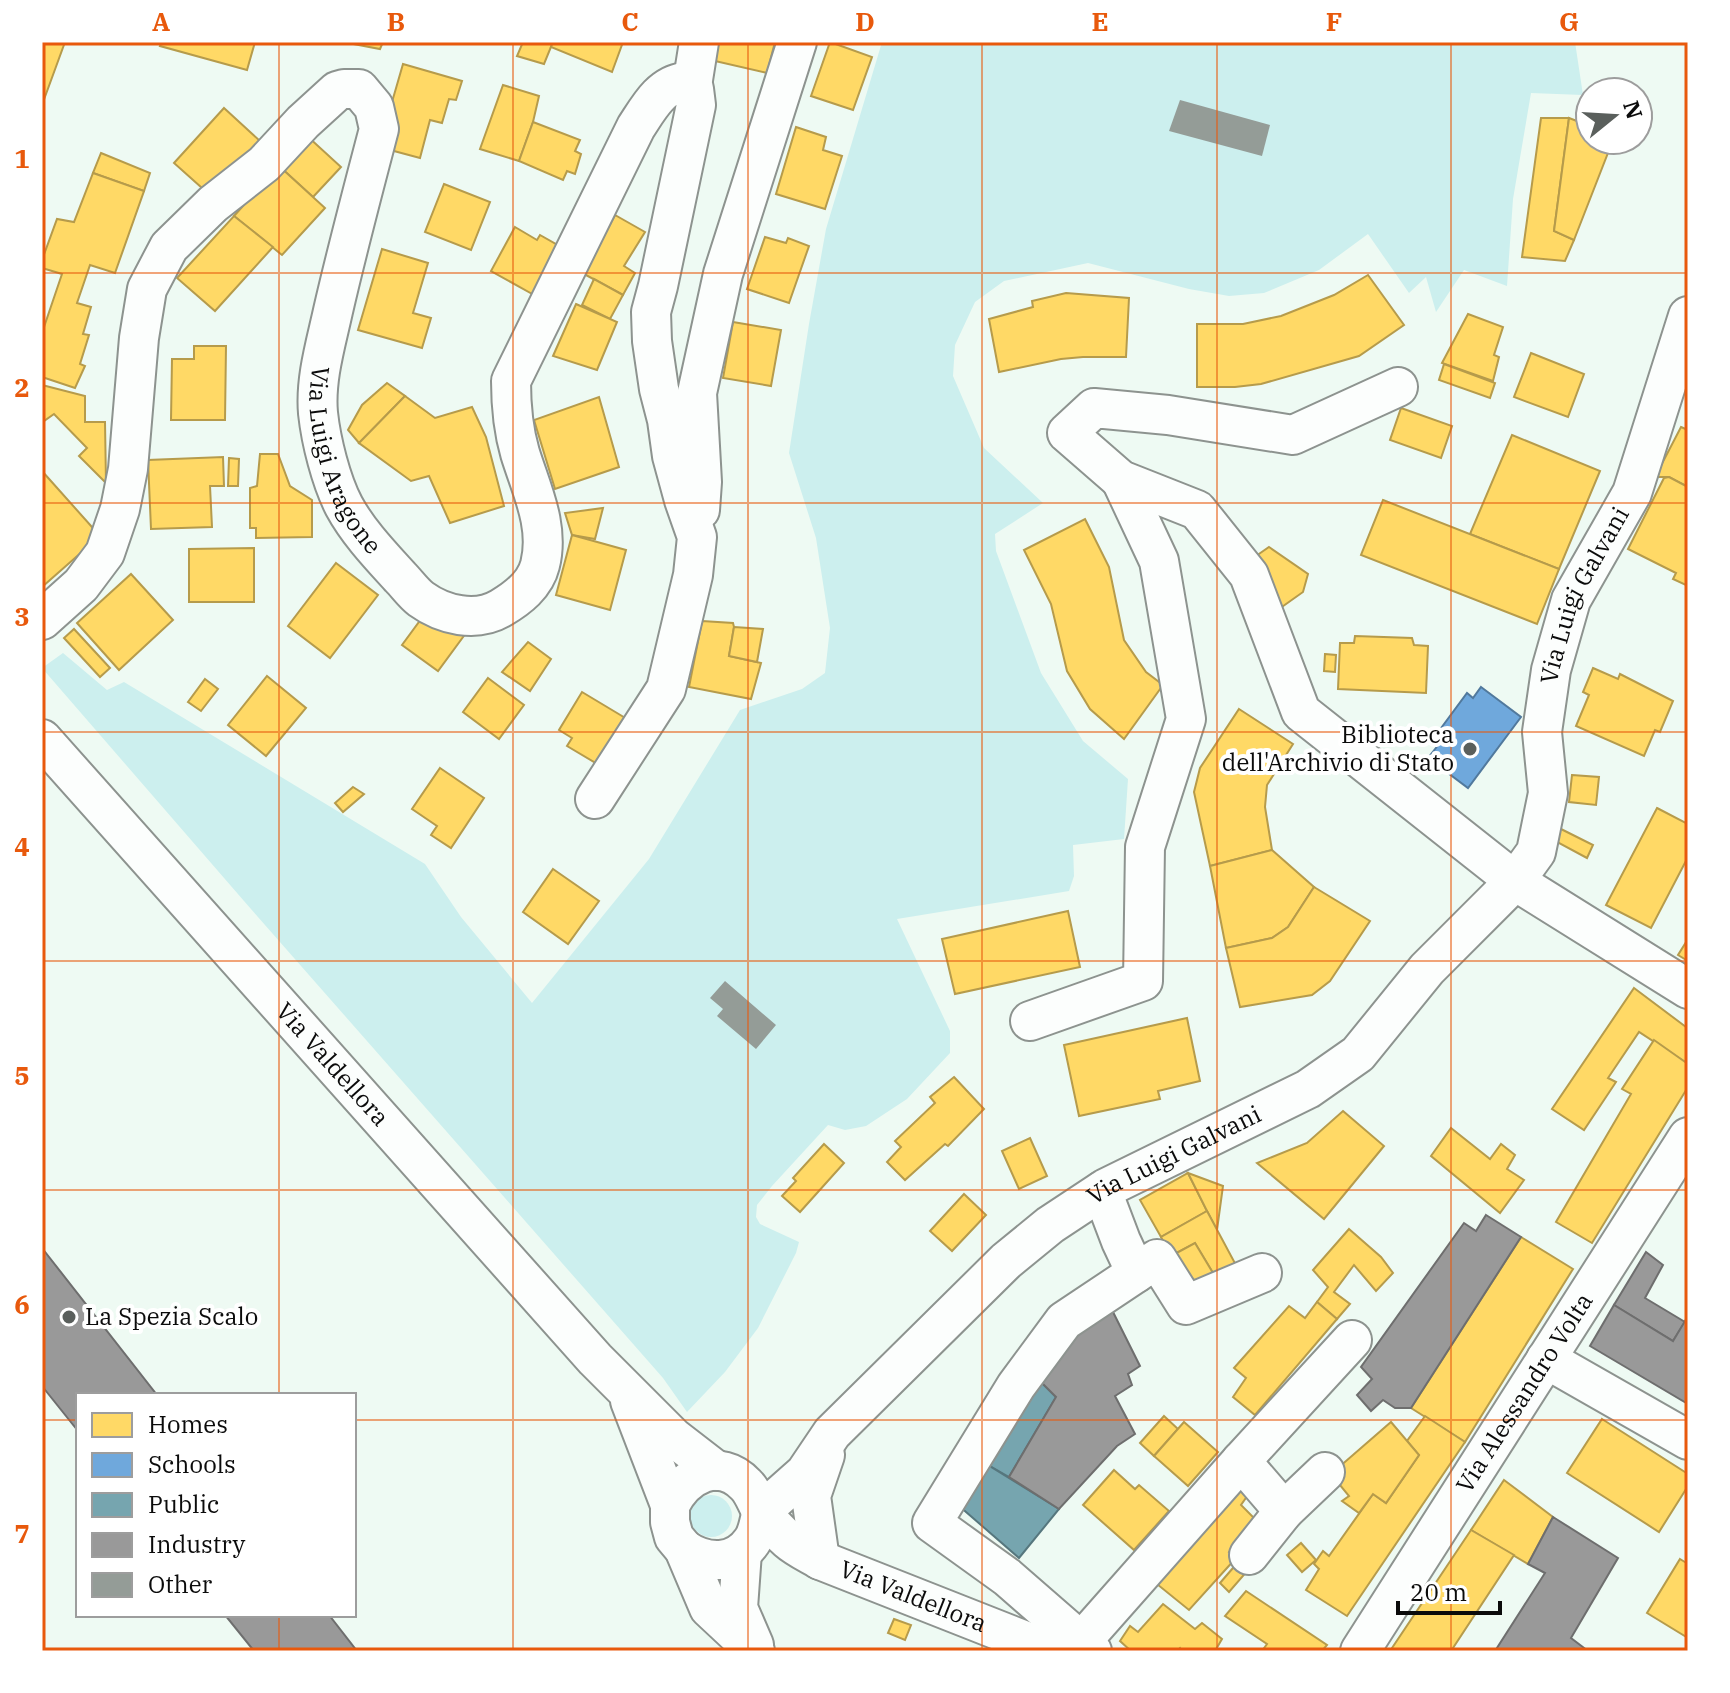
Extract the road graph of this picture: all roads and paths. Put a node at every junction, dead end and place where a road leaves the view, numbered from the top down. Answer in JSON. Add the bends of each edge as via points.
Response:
{"nodes":[{"id":1,"x":699,"y":42,"type":"edge"},
{"id":2,"x":797,"y":42,"type":"edge"},
{"id":3,"x":692,"y":86,"type":"junction"},
{"id":4,"x":1688,"y":316,"type":"edge"},
{"id":5,"x":1398,"y":387,"type":"dead end"},
{"id":6,"x":1121,"y":480,"type":"junction"},
{"id":7,"x":697,"y":537,"type":"junction"},
{"id":8,"x":42,"y":620,"type":"edge"},
{"id":9,"x":42,"y":739,"type":"edge"},
{"id":10,"x":595,"y":799,"type":"dead end"},
{"id":11,"x":1515,"y":881,"type":"junction"},
{"id":12,"x":1688,"y":989,"type":"edge"},
{"id":13,"x":1030,"y":1021,"type":"dead end"},
{"id":14,"x":1688,"y":1137,"type":"edge"},
{"id":15,"x":1102,"y":1191,"type":"junction"},
{"id":16,"x":1136,"y":1273,"type":"junction"},
{"id":17,"x":1262,"y":1273,"type":"dead end"},
{"id":18,"x":1352,"y":1340,"type":"dead end"},
{"id":19,"x":1546,"y":1359,"type":"junction"},
{"id":20,"x":625,"y":1387,"type":"junction"},
{"id":21,"x":832,"y":1433,"type":"junction"},
{"id":22,"x":1688,"y":1440,"type":"edge"},
{"id":23,"x":1241,"y":1461,"type":"junction"},
{"id":24,"x":1325,"y":1472,"type":"dead end"},
{"id":25,"x":724,"y":1473,"type":"junction"},
{"id":26,"x":670,"y":1505,"type":"junction"},
{"id":27,"x":762,"y":1511,"type":"junction"},
{"id":28,"x":1284,"y":1511,"type":"junction"},
{"id":29,"x":684,"y":1549,"type":"junction"},
{"id":30,"x":742,"y":1552,"type":"junction"},
{"id":31,"x":1249,"y":1555,"type":"dead end"},
{"id":32,"x":820,"y":1560,"type":"junction"},
{"id":33,"x":1075,"y":1648,"type":"edge"},
{"id":34,"x":756,"y":1651,"type":"edge"},
{"id":35,"x":1360,"y":1651,"type":"edge"}],
"edges":[{"from":1,"to":3,"type":"street"},
{"from":2,"to":7,"type":"street","via":[[723,274],[697,393],[702,482]]},
{"from":3,"to":7,"type":"street","via":[[696,105],[651,312],[672,456]]},
{"from":3,"to":8,"type":"street","name":"Via Luigi Aragone","via":[[673,84],[636,127],[511,381],[511,413],[543,536],[540,564],[518,597],[475,616],[446,613],[421,598],[375,550],[335,483],[318,411],[320,372],[379,129],[374,107],[353,88],[337,91],[169,247],[147,289],[120,509],[105,553],[81,585]]},
{"from":4,"to":11,"type":"street","name":"Via Luigi Galvani","via":[[1632,493],[1571,600],[1551,670],[1542,732],[1548,793],[1536,852]]},
{"from":5,"to":6,"type":"street","via":[[1293,435],[1094,408],[1067,433]]},
{"from":6,"to":11,"type":"street","via":[[1197,510],[1249,575],[1301,712]]},
{"from":6,"to":13,"type":"street","via":[[1159,561],[1186,719],[1145,847],[1143,981]]},
{"from":7,"to":10,"type":"street","via":[[666,689]]},
{"from":9,"to":20,"type":"street","name":"Via Valdellora"},
{"from":11,"to":12,"type":"street"},
{"from":11,"to":15,"type":"street","name":"Via Luigi Galvani","via":[[1427,969],[1358,1054],[1308,1089]]},
{"from":14,"to":19,"type":"street","name":"Via Alessandro Volta"},
{"from":15,"to":16,"type":"street"},
{"from":15,"to":21,"type":"street","name":"Via Luigi Galvani","via":[[1006,1261]]},
{"from":16,"to":17,"type":"street","via":[[1157,1259],[1186,1305]]},
{"from":16,"to":33,"type":"street","via":[[1064,1321],[1016,1386],[932,1523],[1007,1577]]},
{"from":18,"to":23,"type":"street"},
{"from":19,"to":22,"type":"street"},
{"from":19,"to":35,"type":"street","name":"Via Alessandro Volta"},
{"from":20,"to":25,"type":"street","name":"Via Valdellora","via":[[673,1437]]},
{"from":20,"to":26,"type":"street","name":"Via Valdellora"},
{"from":21,"to":25,"type":"street","name":"Via Luigi Galvani","via":[[768,1470]]},
{"from":21,"to":27,"type":"street","name":"Via Luigi Galvani","via":[[805,1473]]},
{"from":21,"to":32,"type":"street","name":"Via Valdellora","via":[[811,1496]]},
{"from":23,"to":28,"type":"street"},
{"from":23,"to":33,"type":"street"},
{"from":24,"to":28,"type":"street"},
{"from":25,"to":26,"type":"street","via":[[701,1473],[687,1480]]},
{"from":25,"to":27,"type":"street","name":"Via Valdellora","via":[[745,1483]]},
{"from":26,"to":29,"type":"street","name":"Via Valdellora","via":[[674,1537]]},
{"from":27,"to":30,"type":"street","name":"Via Valdellora","via":[[752,1541]]},
{"from":27,"to":32,"type":"street","name":"Via Valdellora","via":[[789,1540]]},
{"from":28,"to":31,"type":"street"},
{"from":29,"to":30,"type":"street","via":[[712,1561]]},
{"from":29,"to":34,"type":"street","name":"Via Valdellora","via":[[709,1608]]},
{"from":30,"to":34,"type":"street","name":"Via Valdellora","via":[[738,1608]]},
{"from":32,"to":33,"type":"street","name":"Via Valdellora"}]}
